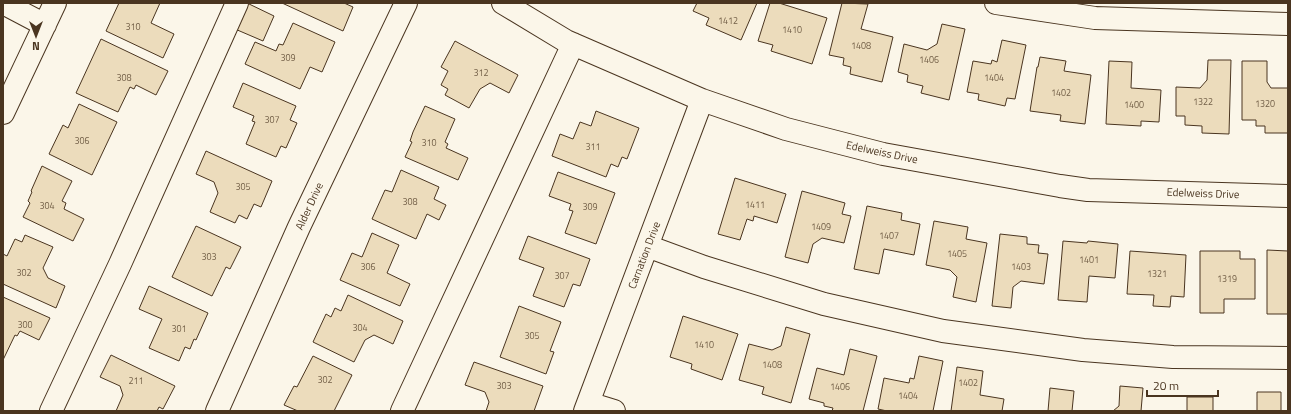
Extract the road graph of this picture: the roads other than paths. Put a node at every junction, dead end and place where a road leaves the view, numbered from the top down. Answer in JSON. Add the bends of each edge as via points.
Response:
{"nodes":[{"id":1,"x":3,"y":3,"type":"edge"},
{"id":2,"x":55,"y":3,"type":"edge"},
{"id":3,"x":237,"y":3,"type":"edge"},
{"id":4,"x":406,"y":3,"type":"edge"},
{"id":5,"x":503,"y":3,"type":"edge"},
{"id":6,"x":996,"y":3,"type":"edge"},
{"id":7,"x":1288,"y":24,"type":"edge"},
{"id":8,"x":45,"y":25,"type":"junction"},
{"id":9,"x":573,"y":44,"type":"junction"},
{"id":10,"x":702,"y":100,"type":"junction"},
{"id":11,"x":3,"y":113,"type":"edge"},
{"id":12,"x":1288,"y":196,"type":"edge"},
{"id":13,"x":647,"y":246,"type":"junction"},
{"id":14,"x":1288,"y":358,"type":"edge"},
{"id":15,"x":587,"y":407,"type":"edge"},
{"id":16,"x":51,"y":411,"type":"edge"},
{"id":17,"x":217,"y":411,"type":"edge"},
{"id":18,"x":402,"y":411,"type":"edge"},
{"id":19,"x":614,"y":411,"type":"edge"}],
"edges":[{"from":1,"to":8,"type":"street"},
{"from":2,"to":8,"type":"street"},
{"from":3,"to":16,"type":"street"},
{"from":4,"to":17,"type":"street","name":"Alder Drive","via":[[299,227]]},
{"from":5,"to":9,"type":"street","name":"Edelweiss Drive"},
{"from":6,"to":7,"type":"street","via":[[1095,18]]},
{"from":8,"to":11,"type":"street"},
{"from":9,"to":10,"type":"street","name":"Edelweiss Drive"},
{"from":9,"to":18,"type":"street"},
{"from":10,"to":12,"type":"street","name":"Edelweiss Drive","via":[[786,129],[883,154],[1060,186],[1088,190]]},
{"from":10,"to":13,"type":"street","name":"Carnation Drive"},
{"from":13,"to":14,"type":"street","via":[[704,267],[824,304],[943,332],[1083,350],[1173,357]]},
{"from":13,"to":15,"type":"street","name":"Carnation Drive"},
{"from":15,"to":19,"type":"street"}]}
